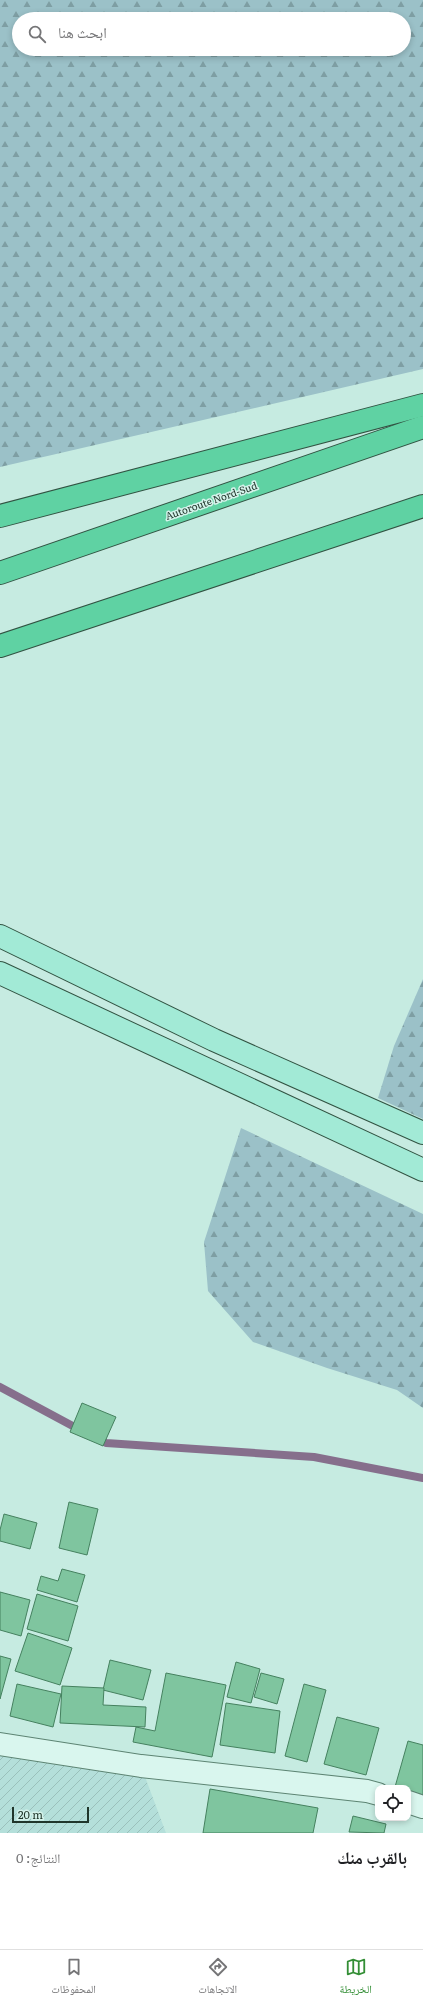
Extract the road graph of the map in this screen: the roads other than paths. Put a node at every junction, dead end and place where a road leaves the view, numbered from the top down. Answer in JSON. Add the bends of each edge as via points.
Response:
{"nodes":[{"id":1,"x":423,"y":405,"type":"edge"},
{"id":2,"x":423,"y":427,"type":"edge"},
{"id":3,"x":423,"y":506,"type":"edge"},
{"id":4,"x":0,"y":516,"type":"edge"},
{"id":5,"x":0,"y":573,"type":"edge"},
{"id":6,"x":0,"y":646,"type":"edge"},
{"id":7,"x":0,"y":936,"type":"edge"},
{"id":8,"x":0,"y":973,"type":"edge"},
{"id":9,"x":423,"y":1133,"type":"edge"},
{"id":10,"x":423,"y":1170,"type":"edge"},
{"id":11,"x":0,"y":1744,"type":"edge"},
{"id":12,"x":375,"y":1793,"type":"edge"},
{"id":13,"x":411,"y":1803,"type":"edge"},
{"id":14,"x":423,"y":1807,"type":"edge"}],
"edges":[{"from":1,"to":4,"type":"highway"},
{"from":2,"to":5,"type":"highway","name":"Autoroute Nord-Sud"},
{"from":3,"to":6,"type":"highway"},
{"from":7,"to":9,"type":"main road","via":[[214,1040]]},
{"from":8,"to":10,"type":"main road"},
{"from":11,"to":12,"type":"street","via":[[141,1766]]},
{"from":13,"to":14,"type":"street"}]}
